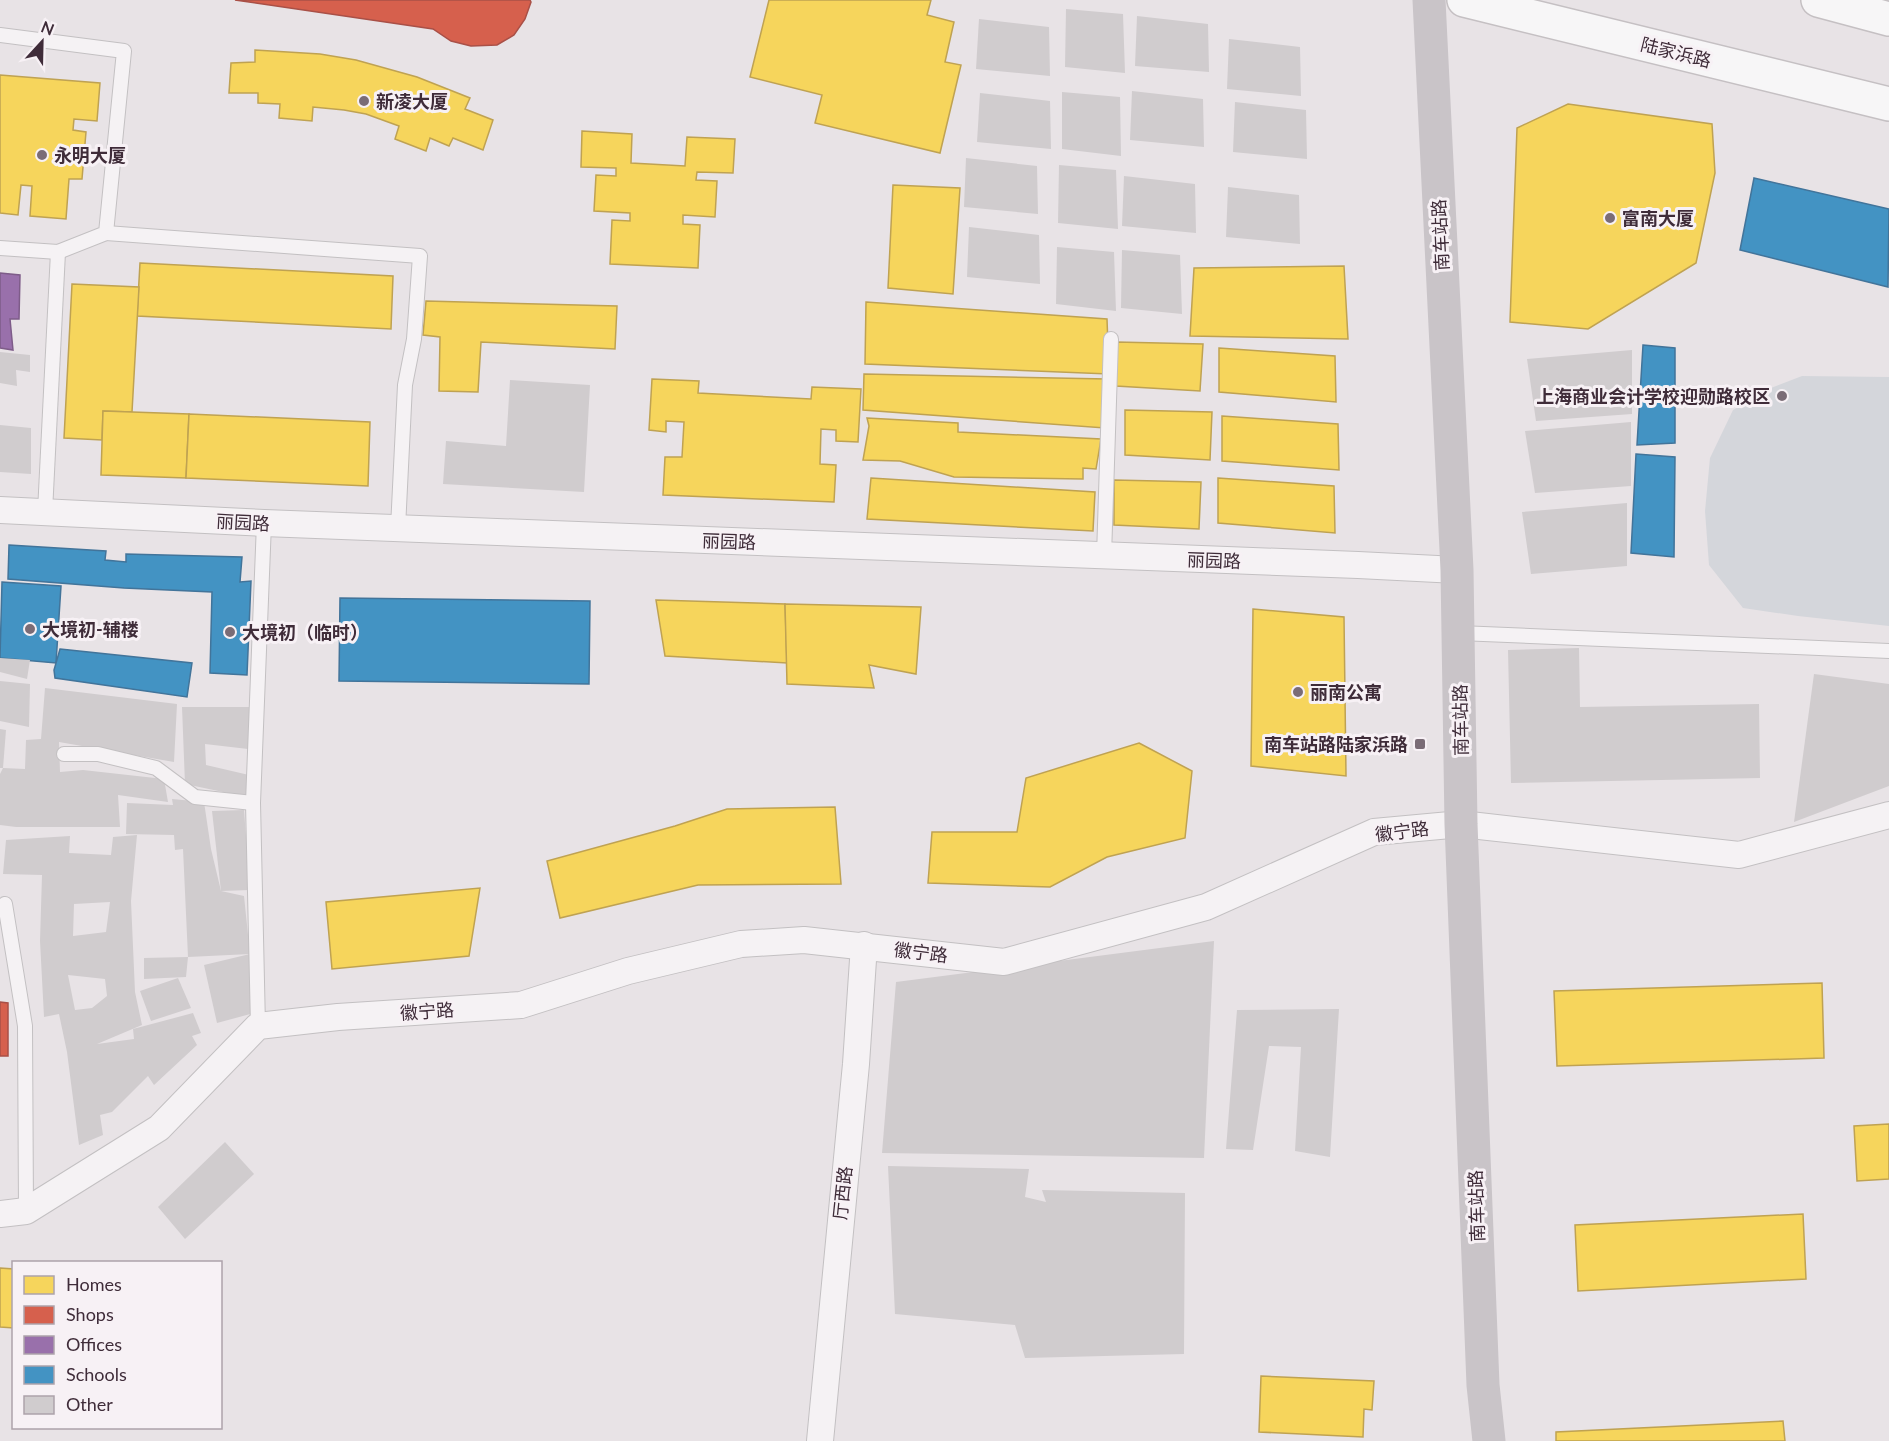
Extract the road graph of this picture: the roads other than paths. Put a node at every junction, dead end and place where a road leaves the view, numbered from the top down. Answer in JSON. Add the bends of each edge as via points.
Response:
{"nodes":[{"id":1,"x":1429,"y":0,"type":"edge"},
{"id":2,"x":1464,"y":0,"type":"edge"},
{"id":3,"x":1818,"y":0,"type":"edge"},
{"id":4,"x":1889,"y":19,"type":"edge"},
{"id":5,"x":0,"y":35,"type":"edge"},
{"id":6,"x":1889,"y":104,"type":"edge"},
{"id":7,"x":106,"y":233,"type":"junction"},
{"id":8,"x":0,"y":248,"type":"edge"},
{"id":9,"x":58,"y":252,"type":"junction"},
{"id":10,"x":1111,"y":339,"type":"dead end"},
{"id":11,"x":0,"y":510,"type":"edge"},
{"id":12,"x":45,"y":512,"type":"junction"},
{"id":13,"x":264,"y":524,"type":"junction"},
{"id":14,"x":398,"y":528,"type":"junction"},
{"id":15,"x":1104,"y":556,"type":"junction"},
{"id":16,"x":1457,"y":570,"type":"junction"},
{"id":17,"x":1459,"y":633,"type":"junction"},
{"id":18,"x":1889,"y":651,"type":"edge"},
{"id":19,"x":64,"y":754,"type":"dead end"},
{"id":20,"x":253,"y":802,"type":"junction"},
{"id":21,"x":1889,"y":815,"type":"edge"},
{"id":22,"x":1461,"y":824,"type":"junction"},
{"id":23,"x":5,"y":904,"type":"dead end"},
{"id":24,"x":864,"y":945,"type":"junction"},
{"id":25,"x":258,"y":1026,"type":"junction"},
{"id":26,"x":26,"y":1211,"type":"junction"},
{"id":27,"x":0,"y":1214,"type":"edge"},
{"id":28,"x":820,"y":1441,"type":"edge"},
{"id":29,"x":1489,"y":1441,"type":"edge"}],
"edges":[{"from":1,"to":16,"type":"street","name":"南车站路"},
{"from":2,"to":6,"type":"main road","name":"陆家浜路"},
{"from":3,"to":4,"type":"main road"},
{"from":5,"to":7,"type":"lane","via":[[124,51]]},
{"from":7,"to":9,"type":"lane"},
{"from":7,"to":14,"type":"lane","via":[[420,256],[414,339],[405,385]]},
{"from":8,"to":9,"type":"lane"},
{"from":9,"to":12,"type":"lane"},
{"from":10,"to":15,"type":"lane"},
{"from":11,"to":12,"type":"street","name":"丽园路"},
{"from":12,"to":13,"type":"street","name":"丽园路"},
{"from":13,"to":14,"type":"street","name":"丽园路"},
{"from":13,"to":20,"type":"lane"},
{"from":14,"to":15,"type":"street","name":"丽园路"},
{"from":15,"to":16,"type":"street","name":"丽园路"},
{"from":16,"to":17,"type":"street","name":"南车站路"},
{"from":17,"to":18,"type":"lane"},
{"from":17,"to":22,"type":"street","name":"南车站路"},
{"from":19,"to":20,"type":"lane","via":[[98,754],[156,768],[195,797]]},
{"from":20,"to":25,"type":"lane"},
{"from":21,"to":22,"type":"street","name":"徽宁路","via":[[1738,855]]},
{"from":22,"to":24,"type":"street","name":"徽宁路","via":[[1374,832],[1206,907],[1004,962]]},
{"from":22,"to":29,"type":"street","name":"南车站路","via":[[1483,1386]]},
{"from":23,"to":26,"type":"lane","via":[[25,1026]]},
{"from":24,"to":25,"type":"street","name":"徽宁路","via":[[804,940],[741,944],[628,971],[521,1005]]},
{"from":24,"to":28,"type":"street","name":"厅西路"},
{"from":25,"to":26,"type":"street","via":[[159,1128]]},
{"from":26,"to":27,"type":"street"}]}
